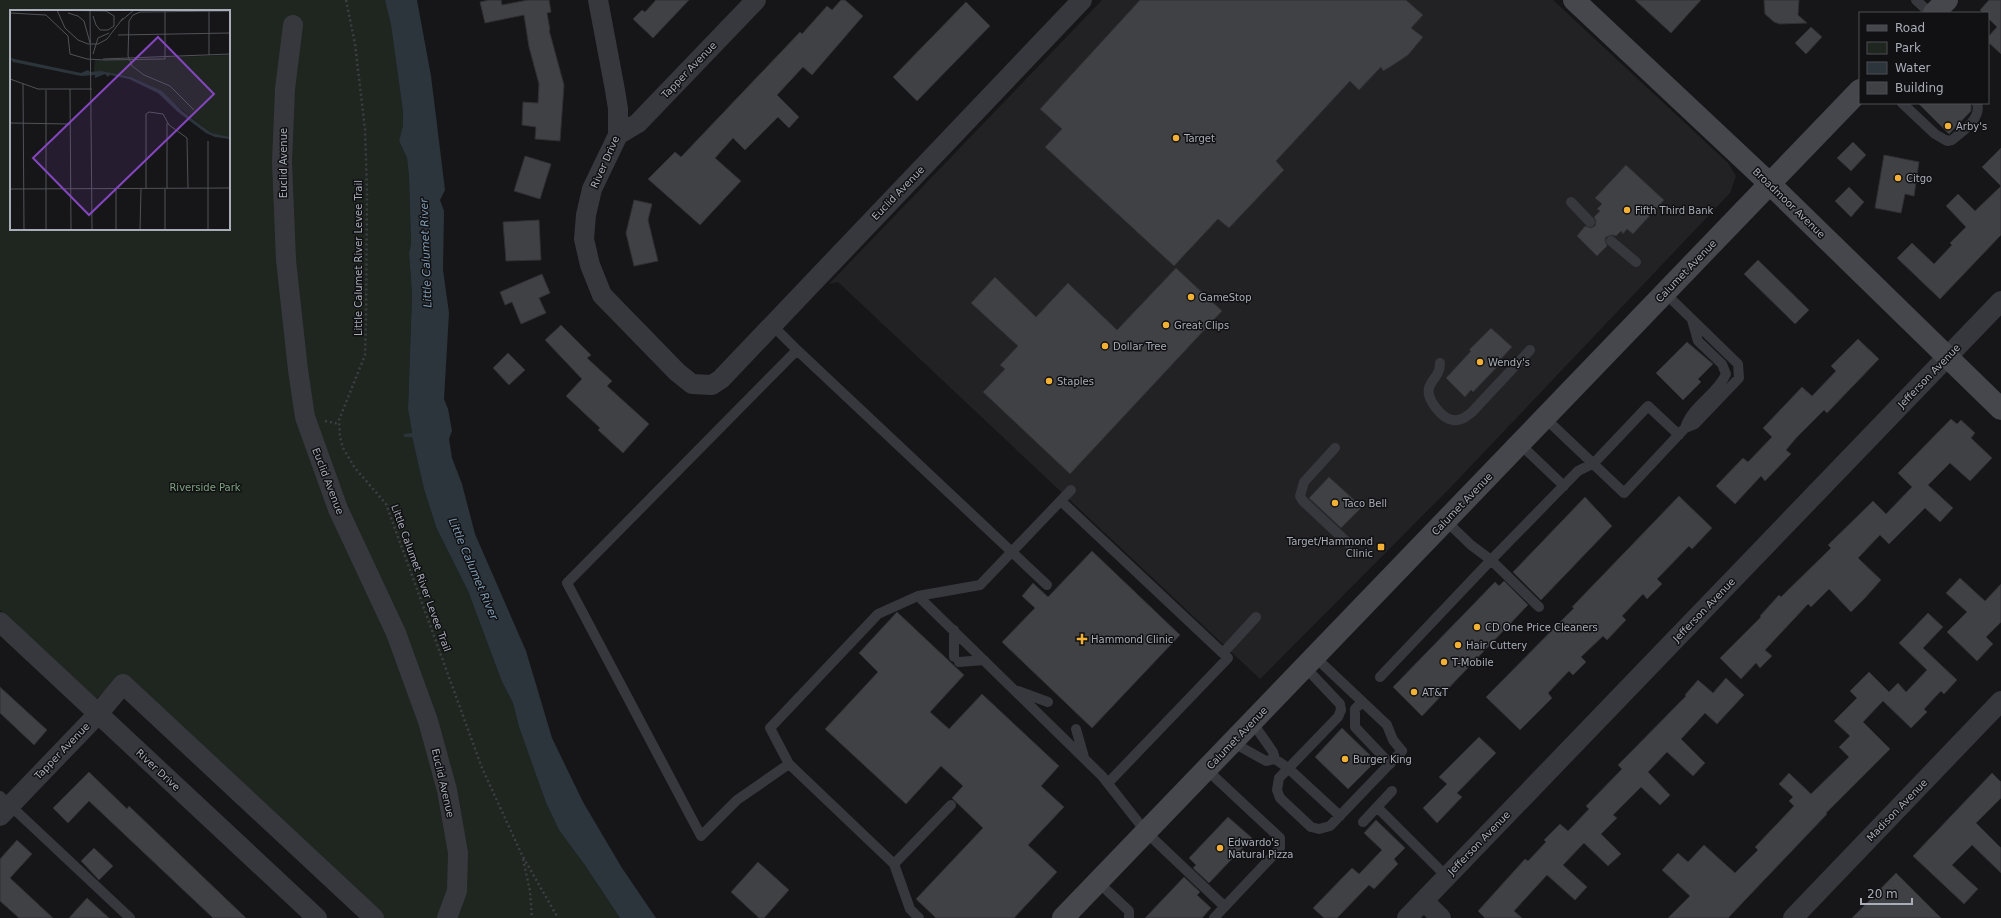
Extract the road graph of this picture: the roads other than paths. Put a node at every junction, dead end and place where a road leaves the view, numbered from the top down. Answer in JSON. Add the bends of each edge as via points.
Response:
{"nodes":[{"id":1,"x":598,"y":0,"type":"edge"},
{"id":2,"x":756,"y":0,"type":"edge"},
{"id":3,"x":1082,"y":0,"type":"edge"},
{"id":4,"x":1574,"y":0,"type":"edge"},
{"id":5,"x":1916,"y":0,"type":"edge"},
{"id":6,"x":1947,"y":0,"type":"edge"},
{"id":7,"x":1929,"y":12,"type":"edge"},
{"id":8,"x":1935,"y":12,"type":"edge"},
{"id":9,"x":293,"y":25,"type":"dead end"},
{"id":10,"x":1859,"y":91,"type":"edge"},
{"id":11,"x":1903,"y":104,"type":"edge"},
{"id":12,"x":1977,"y":104,"type":"edge"},
{"id":13,"x":618,"y":135,"type":"junction"},
{"id":14,"x":1770,"y":184,"type":"junction"},
{"id":15,"x":1572,"y":202,"type":"dead end"},
{"id":16,"x":1590,"y":222,"type":"dead end"},
{"id":17,"x":1611,"y":241,"type":"dead end"},
{"id":18,"x":1636,"y":262,"type":"dead end"},
{"id":19,"x":1665,"y":293,"type":"junction"},
{"id":20,"x":2001,"y":301,"type":"edge"},
{"id":21,"x":1692,"y":319,"type":"junction"},
{"id":22,"x":772,"y":325,"type":"junction"},
{"id":23,"x":797,"y":350,"type":"junction"},
{"id":24,"x":1530,"y":350,"type":"dead end"},
{"id":25,"x":1947,"y":357,"type":"junction"},
{"id":26,"x":1440,"y":363,"type":"dead end"},
{"id":27,"x":712,"y":385,"type":"joint"},
{"id":28,"x":2001,"y":409,"type":"edge"},
{"id":29,"x":1545,"y":418,"type":"junction"},
{"id":30,"x":1682,"y":431,"type":"junction"},
{"id":31,"x":1520,"y":444,"type":"junction"},
{"id":32,"x":1335,"y":448,"type":"dead end"},
{"id":33,"x":1594,"y":463,"type":"junction"},
{"id":34,"x":1564,"y":486,"type":"junction"},
{"id":35,"x":1071,"y":490,"type":"dead end"},
{"id":36,"x":1061,"y":501,"type":"junction"},
{"id":37,"x":1446,"y":521,"type":"junction"},
{"id":38,"x":1349,"y":544,"type":"dead end"},
{"id":39,"x":1012,"y":552,"type":"junction"},
{"id":40,"x":1491,"y":560,"type":"junction"},
{"id":41,"x":1047,"y":585,"type":"dead end"},
{"id":42,"x":918,"y":596,"type":"junction"},
{"id":43,"x":1539,"y":607,"type":"dead end"},
{"id":44,"x":1256,"y":617,"type":"dead end"},
{"id":45,"x":0,"y":622,"type":"edge"},
{"id":46,"x":954,"y":630,"type":"junction"},
{"id":47,"x":1223,"y":653,"type":"junction"},
{"id":48,"x":984,"y":660,"type":"junction"},
{"id":49,"x":1310,"y":662,"type":"junction"},
{"id":50,"x":1380,"y":677,"type":"dead end"},
{"id":51,"x":1015,"y":690,"type":"junction"},
{"id":52,"x":2001,"y":701,"type":"edge"},
{"id":53,"x":1048,"y":702,"type":"dead end"},
{"id":54,"x":1362,"y":702,"type":"junction"},
{"id":55,"x":98,"y":714,"type":"junction"},
{"id":56,"x":1252,"y":722,"type":"junction"},
{"id":57,"x":1076,"y":728,"type":"dead end"},
{"id":58,"x":1232,"y":742,"type":"junction"},
{"id":59,"x":1085,"y":758,"type":"junction"},
{"id":60,"x":1276,"y":759,"type":"junction"},
{"id":61,"x":789,"y":764,"type":"junction"},
{"id":62,"x":1390,"y":764,"type":"junction"},
{"id":63,"x":1288,"y":768,"type":"junction"},
{"id":64,"x":1206,"y":769,"type":"junction"},
{"id":65,"x":1108,"y":783,"type":"junction"},
{"id":66,"x":1392,"y":791,"type":"dead end"},
{"id":67,"x":951,"y":804,"type":"dead end"},
{"id":68,"x":3,"y":806,"type":"edge"},
{"id":69,"x":1376,"y":807,"type":"junction"},
{"id":70,"x":1340,"y":816,"type":"junction"},
{"id":71,"x":1363,"y":822,"type":"dead end"},
{"id":72,"x":1146,"y":832,"type":"junction"},
{"id":73,"x":894,"y":864,"type":"junction"},
{"id":74,"x":1447,"y":877,"type":"junction"},
{"id":75,"x":1098,"y":882,"type":"junction"},
{"id":76,"x":1424,"y":901,"type":"junction"},
{"id":77,"x":1224,"y":906,"type":"junction"},
{"id":78,"x":130,"y":918,"type":"edge"},
{"id":79,"x":317,"y":918,"type":"edge"},
{"id":80,"x":374,"y":918,"type":"edge"},
{"id":81,"x":447,"y":918,"type":"edge"},
{"id":82,"x":919,"y":918,"type":"edge"},
{"id":83,"x":1063,"y":918,"type":"edge"},
{"id":84,"x":1129,"y":918,"type":"edge"},
{"id":85,"x":1214,"y":918,"type":"edge"},
{"id":86,"x":1407,"y":918,"type":"edge"},
{"id":87,"x":1441,"y":918,"type":"edge"},
{"id":88,"x":1793,"y":918,"type":"edge"}],
"edges":[{"from":1,"to":13,"type":"street","name":"River Drive","via":[[618,109]]},
{"from":2,"to":13,"type":"street","name":"Tapper Avenue","via":[[638,123]]},
{"from":3,"to":22,"type":"street","name":"Euclid Avenue"},
{"from":4,"to":14,"type":"main road","name":"Broadmoor Avenue"},
{"from":5,"to":7,"type":"lane"},
{"from":6,"to":8,"type":"main road"},
{"from":9,"to":81,"type":"street","name":"Euclid Avenue","via":[[285,89],[282,162],[286,260],[305,417],[338,509],[396,633],[428,721],[447,790],[458,853],[457,890]]},
{"from":10,"to":14,"type":"main road","name":"Calumet Avenue"},
{"from":11,"to":12,"type":"lane","via":[[1946,141],[1952,140],[1978,115]]},
{"from":13,"to":27,"type":"street","name":"River Drive","via":[[592,189],[586,215],[584,240],[590,265],[602,295],[677,372],[692,384]]},
{"from":14,"to":19,"type":"main road","name":"Calumet Avenue"},
{"from":14,"to":25,"type":"main road","name":"Broadmoor Avenue"},
{"from":15,"to":16,"type":"lane"},
{"from":17,"to":18,"type":"lane"},
{"from":19,"to":21,"type":"lane"},
{"from":19,"to":29,"type":"main road","name":"Calumet Avenue"},
{"from":20,"to":25,"type":"street","name":"Jefferson Avenue"},
{"from":21,"to":30,"type":"lane","via":[[1698,341],[1722,364],[1726,374],[1722,382],[1688,418]]},
{"from":21,"to":30,"type":"lane","via":[[1738,364],[1739,378],[1696,424]]},
{"from":22,"to":23,"type":"lane"},
{"from":22,"to":27,"type":"street","name":"Euclid Avenue"},
{"from":23,"to":39,"type":"lane"},
{"from":23,"to":61,"type":"lane","via":[[567,583],[701,836],[737,800]]},
{"from":24,"to":26,"type":"lane","via":[[1462,420],[1452,420],[1442,414],[1429,397],[1429,387],[1440,371]]},
{"from":25,"to":28,"type":"main road","name":"Broadmoor Avenue"},
{"from":25,"to":74,"type":"street","name":"Jefferson Avenue"},
{"from":29,"to":31,"type":"main road","name":"Calumet Avenue"},
{"from":29,"to":33,"type":"lane"},
{"from":30,"to":33,"type":"lane","via":[[1648,406]]},
{"from":30,"to":33,"type":"lane","via":[[1624,493]]},
{"from":31,"to":34,"type":"lane"},
{"from":31,"to":37,"type":"main road","name":"Calumet Avenue"},
{"from":32,"to":38,"type":"lane","via":[[1304,482],[1300,496]]},
{"from":33,"to":34,"type":"lane","via":[[1578,471]]},
{"from":34,"to":40,"type":"lane"},
{"from":35,"to":36,"type":"lane"},
{"from":36,"to":39,"type":"lane"},
{"from":36,"to":47,"type":"lane"},
{"from":37,"to":40,"type":"lane"},
{"from":37,"to":49,"type":"main road","name":"Calumet Avenue"},
{"from":39,"to":41,"type":"lane"},
{"from":39,"to":42,"type":"lane","via":[[980,585]]},
{"from":40,"to":43,"type":"lane"},
{"from":40,"to":50,"type":"lane"},
{"from":42,"to":46,"type":"lane"},
{"from":42,"to":61,"type":"lane","via":[[878,614],[770,728]]},
{"from":44,"to":47,"type":"lane"},
{"from":45,"to":55,"type":"street","name":"River Drive"},
{"from":46,"to":48,"type":"lane"},
{"from":46,"to":48,"type":"lane","via":[[957,659]]},
{"from":47,"to":65,"type":"lane","via":[[1228,658]]},
{"from":48,"to":51,"type":"lane"},
{"from":49,"to":54,"type":"lane"},
{"from":49,"to":56,"type":"main road","name":"Calumet Avenue"},
{"from":49,"to":63,"type":"lane","via":[[1340,704],[1341,710],[1338,717]]},
{"from":51,"to":53,"type":"lane"},
{"from":51,"to":59,"type":"lane"},
{"from":52,"to":88,"type":"street","name":"Madison Avenue"},
{"from":54,"to":62,"type":"lane","via":[[1355,709],[1355,727]]},
{"from":54,"to":62,"type":"lane","via":[[1387,726],[1392,740],[1402,751]]},
{"from":55,"to":68,"type":"street","name":"Tapper Avenue"},
{"from":55,"to":79,"type":"street","name":"River Drive"},
{"from":55,"to":80,"type":"street","name":"Tapper Avenue","via":[[123,684]]},
{"from":56,"to":58,"type":"main road","name":"Calumet Avenue"},
{"from":56,"to":60,"type":"lane"},
{"from":57,"to":59,"type":"lane"},
{"from":58,"to":60,"type":"lane","via":[[1266,761]]},
{"from":58,"to":64,"type":"main road","name":"Calumet Avenue"},
{"from":59,"to":65,"type":"lane"},
{"from":60,"to":63,"type":"lane"},
{"from":61,"to":73,"type":"lane"},
{"from":62,"to":70,"type":"lane"},
{"from":63,"to":70,"type":"lane"},
{"from":63,"to":70,"type":"lane","via":[[1279,778],[1277,790],[1280,798],[1311,827],[1319,829],[1330,826]]},
{"from":64,"to":72,"type":"main road","name":"Calumet Avenue"},
{"from":64,"to":77,"type":"lane","via":[[1280,838],[1280,848]]},
{"from":65,"to":72,"type":"lane"},
{"from":66,"to":69,"type":"lane"},
{"from":67,"to":73,"type":"lane"},
{"from":68,"to":78,"type":"lane"},
{"from":69,"to":71,"type":"lane"},
{"from":69,"to":74,"type":"lane"},
{"from":72,"to":75,"type":"main road","name":"Calumet Avenue"},
{"from":72,"to":77,"type":"lane"},
{"from":73,"to":82,"type":"lane","via":[[910,909]]},
{"from":74,"to":76,"type":"street","name":"Jefferson Avenue"},
{"from":75,"to":83,"type":"main road","name":"Calumet Avenue"},
{"from":75,"to":84,"type":"lane","via":[[1129,911]]},
{"from":76,"to":86,"type":"street","name":"Jefferson Avenue"},
{"from":76,"to":87,"type":"street"},
{"from":77,"to":85,"type":"lane"}]}
